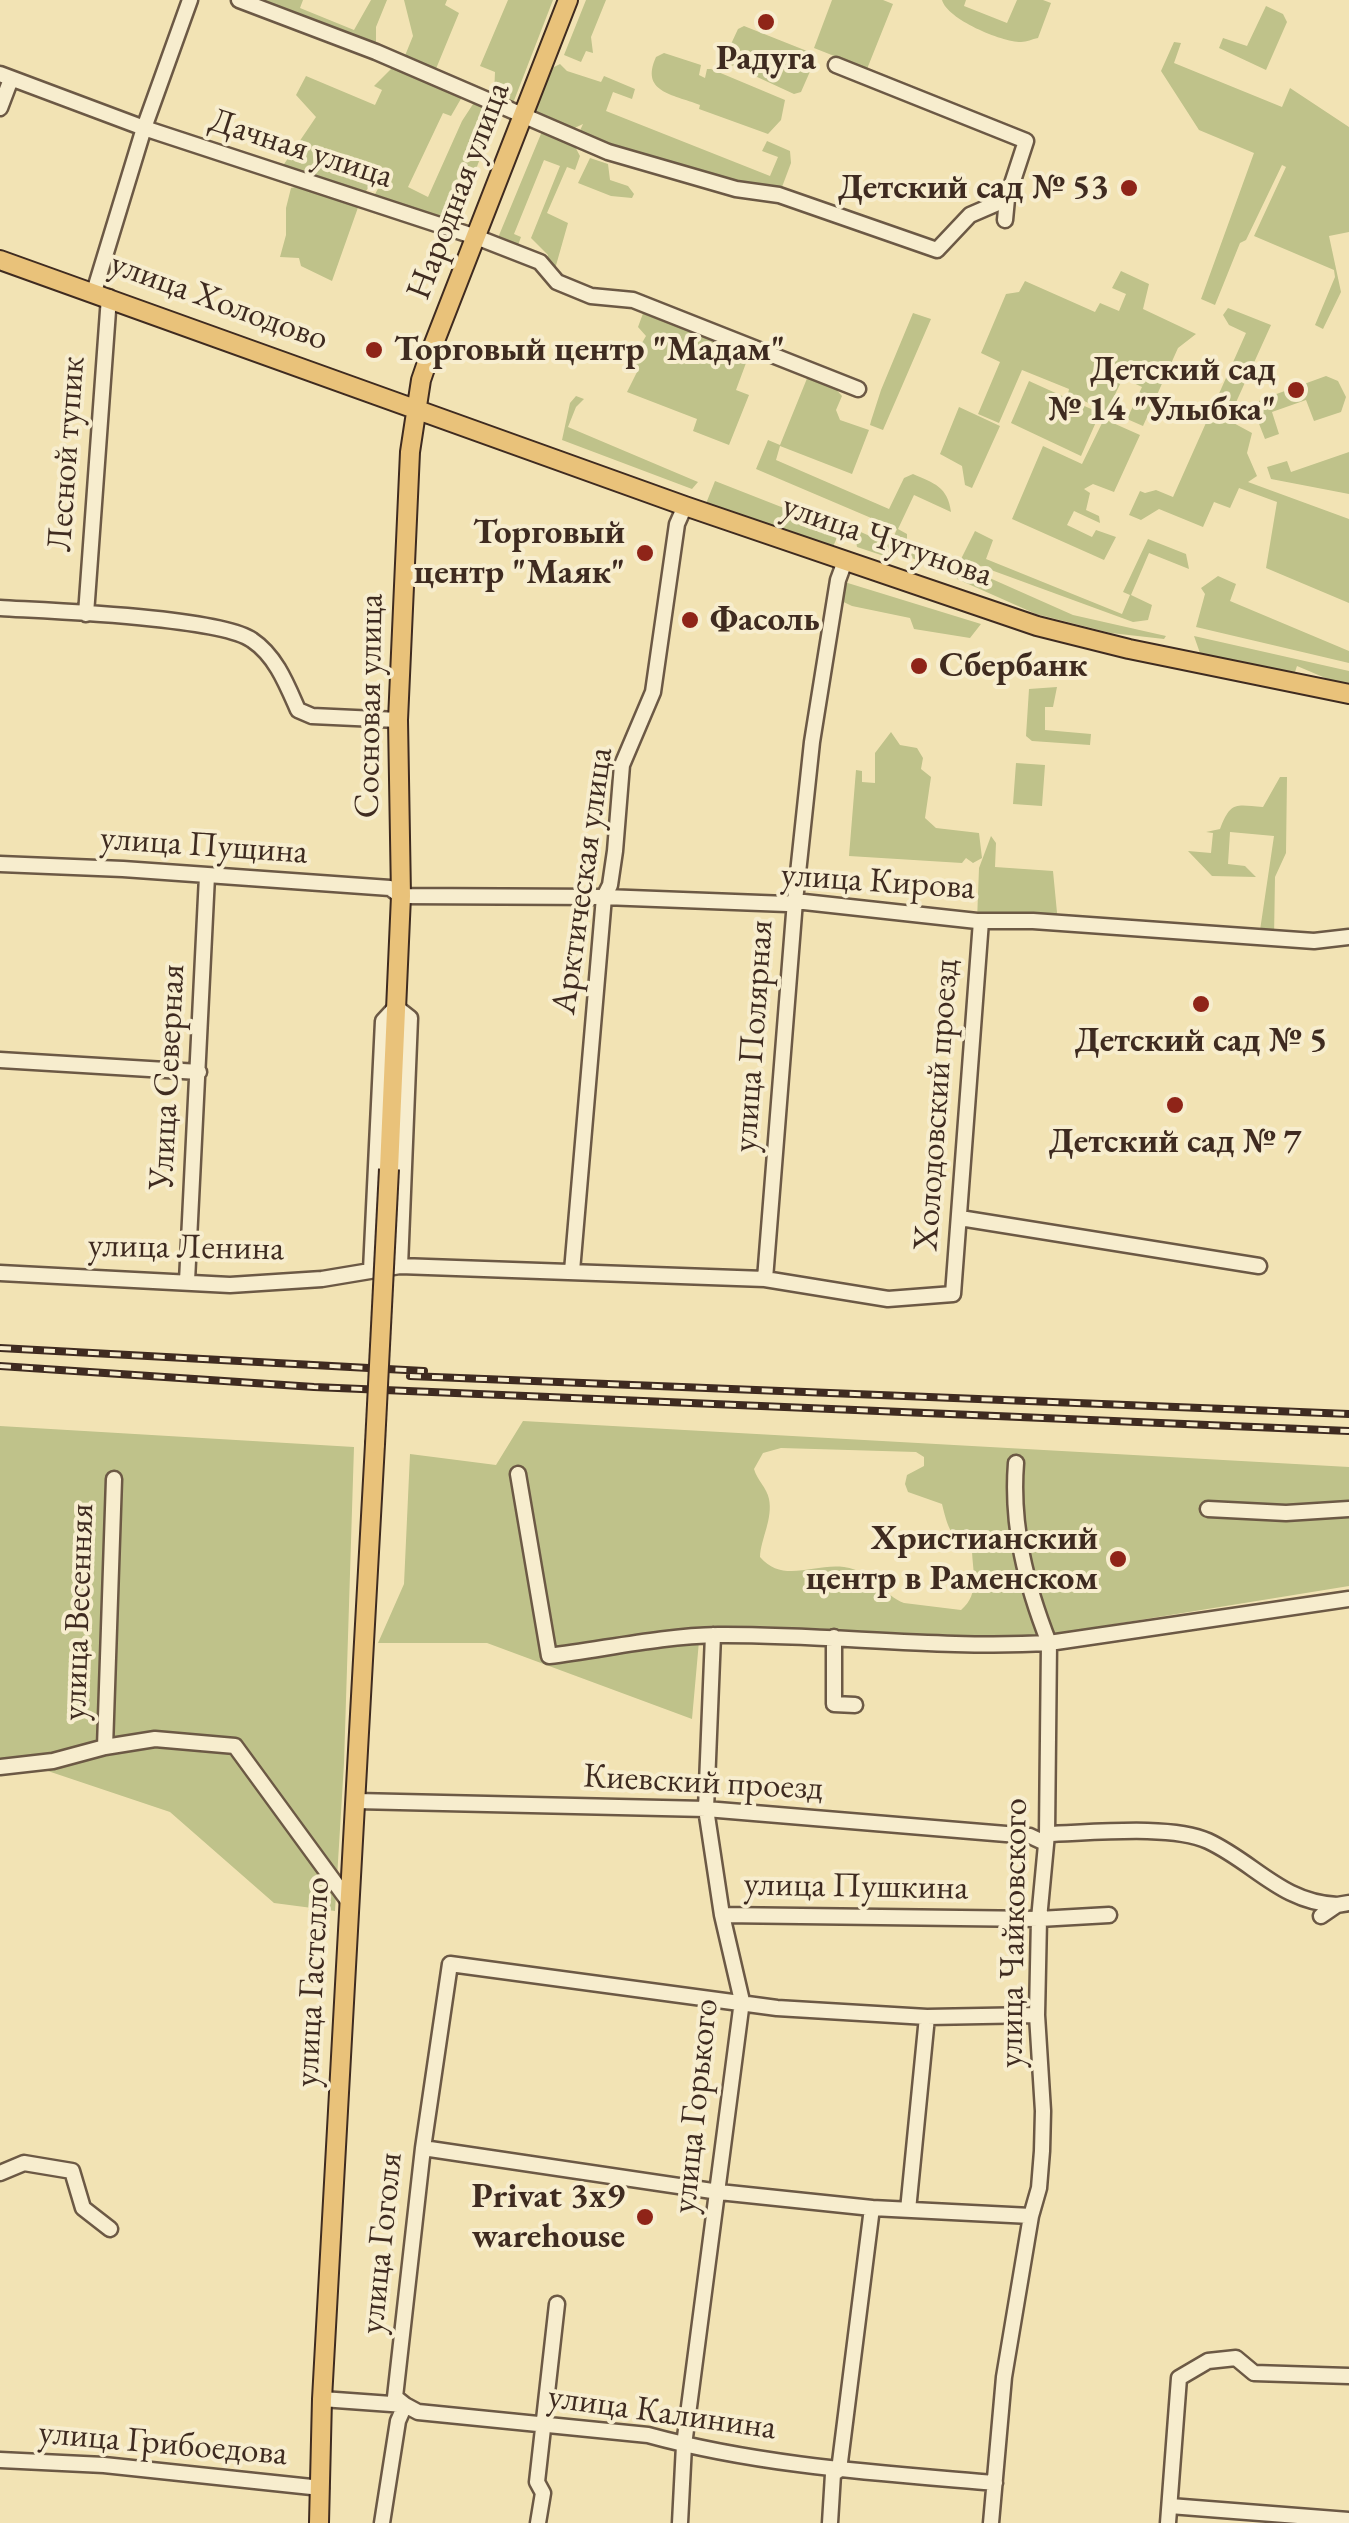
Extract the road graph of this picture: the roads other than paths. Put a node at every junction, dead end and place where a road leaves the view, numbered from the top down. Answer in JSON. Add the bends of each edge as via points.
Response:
{"nodes":[{"id":1,"x":190,"y":0,"type":"edge"},
{"id":2,"x":240,"y":0,"type":"edge"},
{"id":3,"x":568,"y":0,"type":"edge"},
{"id":4,"x":836,"y":64,"type":"dead end"},
{"id":5,"x":6,"y":76,"type":"edge"},
{"id":6,"x":0,"y":108,"type":"edge"},
{"id":7,"x":522,"y":116,"type":"junction"},
{"id":8,"x":144,"y":128,"type":"junction"},
{"id":9,"x":1007,"y":199,"type":"junction"},
{"id":10,"x":1005,"y":220,"type":"dead end"},
{"id":11,"x":476,"y":238,"type":"junction"},
{"id":12,"x":0,"y":260,"type":"edge"},
{"id":13,"x":102,"y":294,"type":"junction"},
{"id":14,"x":858,"y":389,"type":"dead end"},
{"id":15,"x":416,"y":407,"type":"junction"},
{"id":16,"x":685,"y":506,"type":"junction"},
{"id":17,"x":845,"y":561,"type":"junction"},
{"id":18,"x":0,"y":608,"type":"edge"},
{"id":19,"x":86,"y":614,"type":"junction"},
{"id":20,"x":1349,"y":694,"type":"edge"},
{"id":21,"x":398,"y":720,"type":"junction"},
{"id":22,"x":0,"y":864,"type":"edge"},
{"id":23,"x":207,"y":876,"type":"junction"},
{"id":24,"x":401,"y":896,"type":"junction"},
{"id":25,"x":604,"y":897,"type":"junction"},
{"id":26,"x":795,"y":901,"type":"junction"},
{"id":27,"x":981,"y":921,"type":"junction"},
{"id":28,"x":1349,"y":937,"type":"edge"},
{"id":29,"x":396,"y":1008,"type":"junction"},
{"id":30,"x":0,"y":1060,"type":"edge"},
{"id":31,"x":199,"y":1072,"type":"junction"},
{"id":32,"x":390,"y":1169,"type":"joint"},
{"id":33,"x":960,"y":1218,"type":"junction"},
{"id":34,"x":400,"y":1266,"type":"junction"},
{"id":35,"x":1259,"y":1266,"type":"dead end"},
{"id":36,"x":371,"y":1270,"type":"junction"},
{"id":37,"x":572,"y":1271,"type":"junction"},
{"id":38,"x":0,"y":1273,"type":"edge"},
{"id":39,"x":765,"y":1280,"type":"junction"},
{"id":40,"x":187,"y":1281,"type":"junction"},
{"id":41,"x":953,"y":1294,"type":"joint"},
{"id":42,"x":1016,"y":1463,"type":"dead end"},
{"id":43,"x":518,"y":1474,"type":"dead end"},
{"id":44,"x":114,"y":1479,"type":"dead end"},
{"id":45,"x":1208,"y":1509,"type":"dead end"},
{"id":46,"x":1349,"y":1509,"type":"edge"},
{"id":47,"x":1349,"y":1599,"type":"edge"},
{"id":48,"x":713,"y":1635,"type":"junction"},
{"id":49,"x":834,"y":1637,"type":"junction"},
{"id":50,"x":1049,"y":1643,"type":"junction"},
{"id":51,"x":854,"y":1705,"type":"dead end"},
{"id":52,"x":105,"y":1747,"type":"junction"},
{"id":53,"x":0,"y":1767,"type":"edge"},
{"id":54,"x":356,"y":1802,"type":"junction"},
{"id":55,"x":706,"y":1809,"type":"junction"},
{"id":56,"x":1046,"y":1838,"type":"junction"},
{"id":57,"x":349,"y":1902,"type":"junction"},
{"id":58,"x":1343,"y":1904,"type":"edge"},
{"id":59,"x":722,"y":1915,"type":"junction"},
{"id":60,"x":1109,"y":1915,"type":"dead end"},
{"id":61,"x":1321,"y":1916,"type":"dead end"},
{"id":62,"x":1038,"y":1919,"type":"junction"},
{"id":63,"x":742,"y":2001,"type":"junction"},
{"id":64,"x":1036,"y":2015,"type":"junction"},
{"id":65,"x":927,"y":2017,"type":"junction"},
{"id":66,"x":423,"y":2148,"type":"junction"},
{"id":67,"x":0,"y":2173,"type":"edge"},
{"id":68,"x":719,"y":2192,"type":"junction"},
{"id":69,"x":872,"y":2208,"type":"junction"},
{"id":70,"x":908,"y":2210,"type":"junction"},
{"id":71,"x":1030,"y":2216,"type":"junction"},
{"id":72,"x":110,"y":2230,"type":"dead end"},
{"id":73,"x":557,"y":2304,"type":"dead end"},
{"id":74,"x":1349,"y":2376,"type":"edge"},
{"id":75,"x":322,"y":2399,"type":"junction"},
{"id":76,"x":405,"y":2405,"type":"junction"},
{"id":77,"x":544,"y":2424,"type":"junction"},
{"id":78,"x":684,"y":2445,"type":"junction"},
{"id":79,"x":0,"y":2460,"type":"edge"},
{"id":80,"x":839,"y":2470,"type":"junction"},
{"id":81,"x":994,"y":2483,"type":"junction"},
{"id":82,"x":321,"y":2488,"type":"junction"},
{"id":83,"x":1170,"y":2506,"type":"junction"},
{"id":84,"x":1349,"y":2520,"type":"edge"},
{"id":85,"x":319,"y":2523,"type":"edge"},
{"id":86,"x":382,"y":2523,"type":"edge"},
{"id":87,"x":538,"y":2523,"type":"edge"},
{"id":88,"x":680,"y":2523,"type":"edge"},
{"id":89,"x":830,"y":2523,"type":"edge"},
{"id":90,"x":992,"y":2523,"type":"edge"},
{"id":91,"x":1168,"y":2523,"type":"edge"}],
"edges":[{"from":1,"to":8,"type":"street","name":"Лесной тупик"},
{"from":2,"to":7,"type":"street"},
{"from":3,"to":7,"type":"main road","name":"Народная улица"},
{"from":4,"to":9,"type":"street","via":[[1026,141]]},
{"from":5,"to":6,"type":"street"},
{"from":5,"to":8,"type":"street","name":"Дачная улица"},
{"from":7,"to":9,"type":"street","via":[[608,152],[736,189],[779,194],[937,250],[970,215]]},
{"from":7,"to":11,"type":"main road","name":"Народная улица"},
{"from":8,"to":11,"type":"street","name":"Дачная улица"},
{"from":8,"to":13,"type":"street","name":"Лесной тупик"},
{"from":9,"to":10,"type":"street"},
{"from":11,"to":14,"type":"street","name":"Дачная улица","via":[[540,262],[557,282],[591,296],[632,300]]},
{"from":11,"to":15,"type":"main road","name":"Народная улица"},
{"from":12,"to":13,"type":"main road","name":"улица Холодово"},
{"from":13,"to":15,"type":"main road","name":"улица Холодово"},
{"from":13,"to":19,"type":"street","name":"Лесной тупик"},
{"from":15,"to":16,"type":"main road","name":"улица Чугунова"},
{"from":15,"to":21,"type":"main road","name":"Сосновая улица"},
{"from":16,"to":17,"type":"main road","name":"улица Чугунова"},
{"from":16,"to":25,"type":"street","name":"Арктическая улица","via":[[653,692],[622,765],[616,852]]},
{"from":17,"to":20,"type":"main road","name":"улица Чугунова","via":[[1037,626]]},
{"from":17,"to":26,"type":"street","name":"улица Полярная","via":[[812,742]]},
{"from":18,"to":19,"type":"street"},
{"from":19,"to":21,"type":"street","via":[[238,632],[271,658],[298,710]]},
{"from":21,"to":24,"type":"main road","name":"Сосновая улица"},
{"from":22,"to":23,"type":"street","name":"улица Пущина"},
{"from":23,"to":24,"type":"street","name":"улица Пущина","via":[[390,888]]},
{"from":23,"to":31,"type":"street","name":"Улица Северная"},
{"from":24,"to":25,"type":"street","name":"улица Кирова"},
{"from":24,"to":29,"type":"main road","name":"Сосновая улица"},
{"from":25,"to":26,"type":"street","name":"улица Кирова"},
{"from":25,"to":37,"type":"street","name":"Арктическая улица"},
{"from":26,"to":27,"type":"street","name":"улица Кирова"},
{"from":26,"to":39,"type":"street","name":"улица Полярная"},
{"from":27,"to":28,"type":"street","name":"улица Кирова","via":[[1314,942]]},
{"from":27,"to":33,"type":"street","name":"Холодовский проезд"},
{"from":29,"to":32,"type":"main road","name":"Сосновая улица"},
{"from":29,"to":34,"type":"street","via":[[410,1018]]},
{"from":29,"to":36,"type":"street","via":[[383,1021]]},
{"from":30,"to":31,"type":"street"},
{"from":31,"to":40,"type":"street","name":"Улица Северная"},
{"from":32,"to":54,"type":"main road","name":"улица Гастелло","bridge":true},
{"from":33,"to":35,"type":"street"},
{"from":33,"to":41,"type":"street","name":"Холодовский проезд"},
{"from":34,"to":36,"type":"street","name":"улица Ленина"},
{"from":34,"to":37,"type":"street","name":"улица Ленина"},
{"from":36,"to":40,"type":"street","name":"улица Ленина","via":[[230,1285]]},
{"from":37,"to":39,"type":"street","name":"улица Ленина"},
{"from":38,"to":40,"type":"street","name":"улица Ленина"},
{"from":39,"to":41,"type":"street","name":"улица Ленина","via":[[888,1298]]},
{"from":42,"to":50,"type":"street","via":[[1013,1504],[1031,1596]]},
{"from":43,"to":48,"type":"street","via":[[549,1656]]},
{"from":44,"to":52,"type":"street","name":"улица Весенняя"},
{"from":45,"to":46,"type":"street"},
{"from":47,"to":50,"type":"street"},
{"from":48,"to":49,"type":"street"},
{"from":48,"to":55,"type":"street","name":"улица Горького"},
{"from":49,"to":50,"type":"street"},
{"from":49,"to":51,"type":"street","via":[[834,1704]]},
{"from":50,"to":56,"type":"street","name":"улица Чайковского"},
{"from":52,"to":53,"type":"street","via":[[53,1762]]},
{"from":52,"to":57,"type":"street","via":[[155,1739],[235,1746]]},
{"from":54,"to":55,"type":"street","name":"Киевский проезд"},
{"from":54,"to":57,"type":"main road","name":"улица Гастелло"},
{"from":55,"to":56,"type":"street","name":"Киевский проезд"},
{"from":55,"to":59,"type":"street","name":"улица Горького"},
{"from":56,"to":58,"type":"street","name":"Киевский проезд","via":[[1178,1833],[1208,1841],[1291,1896]]},
{"from":56,"to":62,"type":"street","name":"улица Чайковского"},
{"from":57,"to":75,"type":"main road","name":"улица Гастелло"},
{"from":58,"to":61,"type":"street"},
{"from":59,"to":62,"type":"street","name":"улица Пушкина"},
{"from":59,"to":63,"type":"street","name":"улица Горького"},
{"from":60,"to":62,"type":"street","name":"улица Пушкина"},
{"from":62,"to":64,"type":"street","name":"улица Чайковского"},
{"from":63,"to":65,"type":"street"},
{"from":63,"to":66,"type":"street","name":"улица Гоголя","via":[[450,1964]]},
{"from":63,"to":68,"type":"street","name":"улица Горького"},
{"from":64,"to":65,"type":"street"},
{"from":64,"to":71,"type":"street","name":"улица Чайковского","via":[[1042,2151]]},
{"from":65,"to":70,"type":"street"},
{"from":66,"to":68,"type":"street"},
{"from":66,"to":76,"type":"street","name":"улица Гоголя","via":[[395,2397]]},
{"from":67,"to":72,"type":"street","via":[[24,2162],[72,2171],[83,2208]]},
{"from":68,"to":69,"type":"street"},
{"from":68,"to":78,"type":"street","name":"улица Горького"},
{"from":69,"to":70,"type":"street"},
{"from":69,"to":80,"type":"street"},
{"from":70,"to":71,"type":"street"},
{"from":71,"to":81,"type":"street","name":"улица Чайковского"},
{"from":73,"to":77,"type":"street"},
{"from":74,"to":83,"type":"street","via":[[1254,2373],[1236,2358],[1208,2361],[1179,2378]]},
{"from":75,"to":76,"type":"street","name":"улица Калинина"},
{"from":75,"to":82,"type":"main road","name":"улица Гастелло"},
{"from":76,"to":77,"type":"street","name":"улица Калинина","via":[[418,2412]]},
{"from":76,"to":86,"type":"street","name":"улица Гоголя"},
{"from":77,"to":78,"type":"street","name":"улица Калинина"},
{"from":77,"to":87,"type":"street"},
{"from":78,"to":80,"type":"street","name":"улица Калинина"},
{"from":78,"to":88,"type":"street","name":"улица Горького"},
{"from":79,"to":82,"type":"street","name":"улица Грибоедова"},
{"from":80,"to":81,"type":"street","name":"улица Калинина"},
{"from":80,"to":89,"type":"street","via":[[833,2474]]},
{"from":81,"to":90,"type":"street","name":"улица Чайковского"},
{"from":82,"to":85,"type":"main road","name":"улица Гастелло"},
{"from":83,"to":84,"type":"street"},
{"from":83,"to":91,"type":"street"}]}
